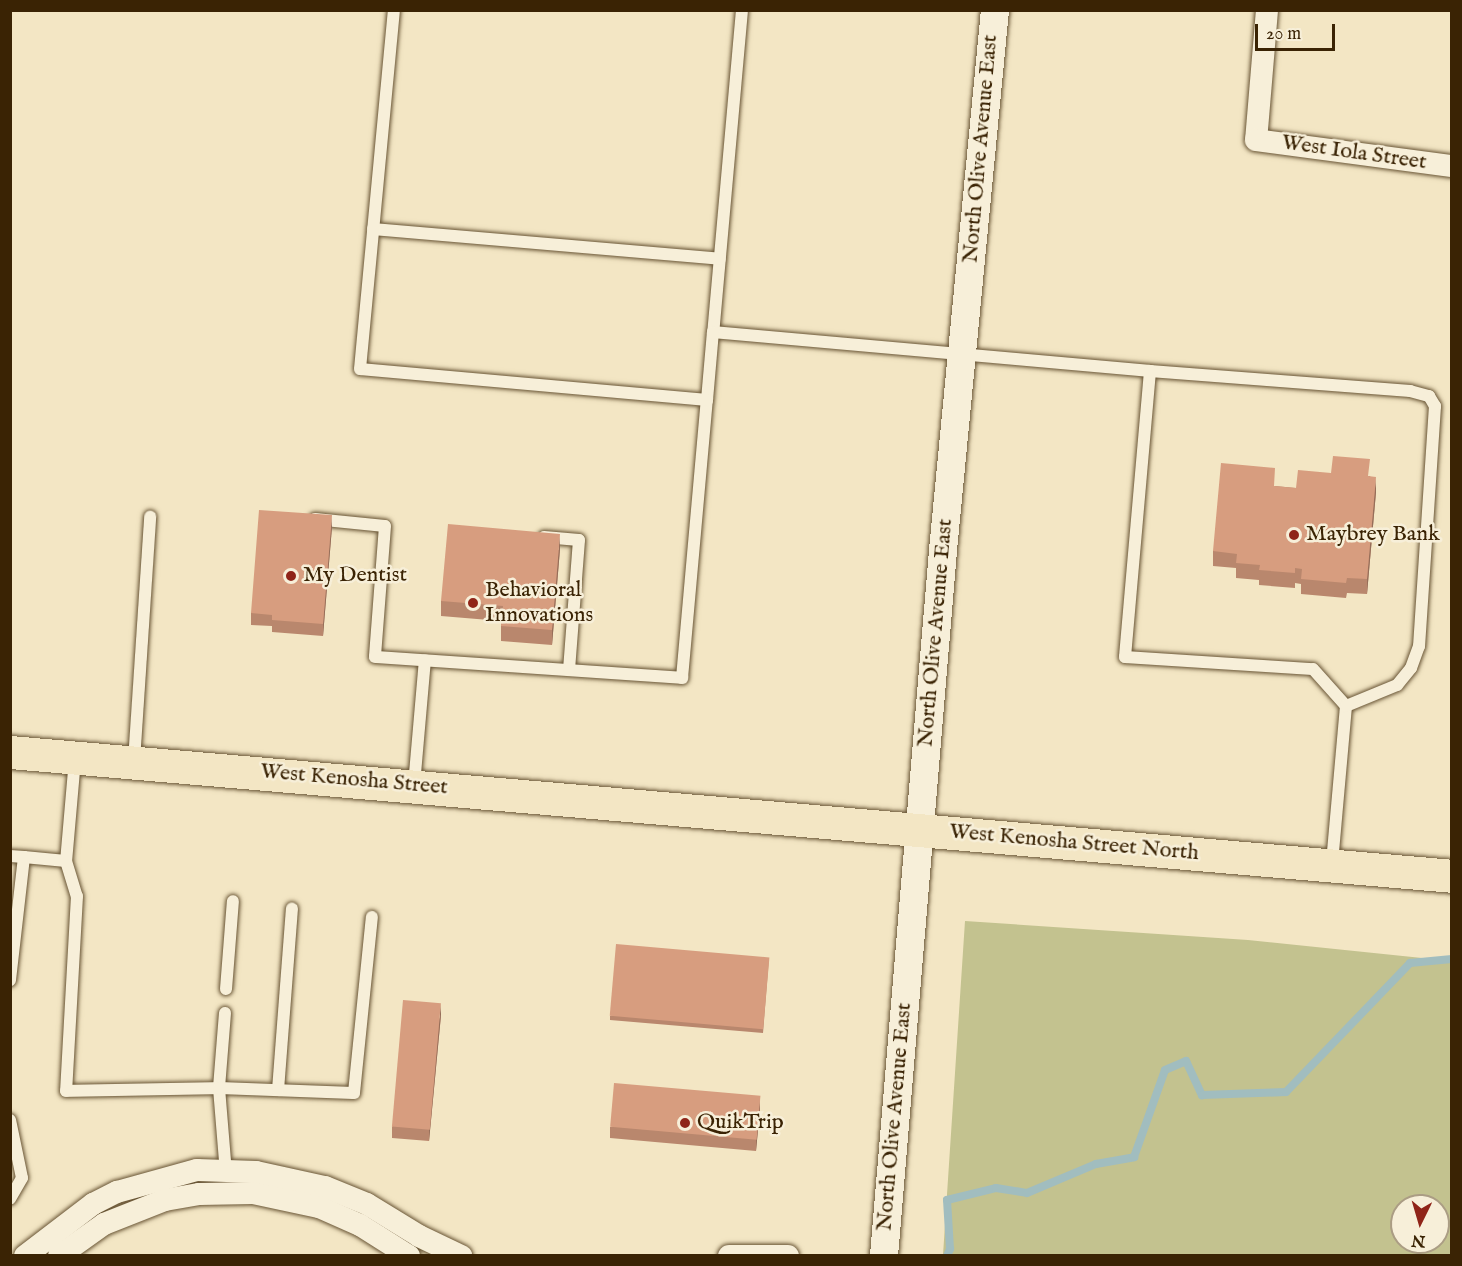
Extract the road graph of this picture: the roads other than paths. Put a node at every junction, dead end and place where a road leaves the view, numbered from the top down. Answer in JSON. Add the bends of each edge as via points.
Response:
{"nodes":[{"id":1,"x":394,"y":10,"type":"edge"},
{"id":2,"x":742,"y":10,"type":"edge"},
{"id":3,"x":988,"y":10,"type":"edge"},
{"id":4,"x":1267,"y":10,"type":"edge"},
{"id":5,"x":994,"y":11,"type":"edge"},
{"id":6,"x":1452,"y":166,"type":"edge"},
{"id":7,"x":373,"y":229,"type":"junction"},
{"id":8,"x":720,"y":259,"type":"junction"},
{"id":9,"x":713,"y":332,"type":"junction"},
{"id":10,"x":962,"y":355,"type":"junction"},
{"id":11,"x":1150,"y":372,"type":"junction"},
{"id":12,"x":707,"y":400,"type":"junction"},
{"id":13,"x":150,"y":517,"type":"dead end"},
{"id":14,"x":302,"y":518,"type":"edge"},
{"id":15,"x":532,"y":536,"type":"edge"},
{"id":16,"x":425,"y":660,"type":"junction"},
{"id":17,"x":569,"y":670,"type":"junction"},
{"id":18,"x":1346,"y":706,"type":"junction"},
{"id":19,"x":10,"y":752,"type":"edge"},
{"id":20,"x":75,"y":758,"type":"junction"},
{"id":21,"x":134,"y":762,"type":"junction"},
{"id":22,"x":414,"y":785,"type":"junction"},
{"id":23,"x":697,"y":809,"type":"joint"},
{"id":24,"x":919,"y":829,"type":"junction"},
{"id":25,"x":10,"y":856,"type":"edge"},
{"id":26,"x":24,"y":857,"type":"junction"},
{"id":27,"x":66,"y":861,"type":"junction"},
{"id":28,"x":1332,"y":866,"type":"junction"},
{"id":29,"x":1452,"y":876,"type":"edge"},
{"id":30,"x":233,"y":901,"type":"dead end"},
{"id":31,"x":292,"y":909,"type":"dead end"},
{"id":32,"x":372,"y":917,"type":"dead end"},
{"id":33,"x":13,"y":930,"type":"edge"},
{"id":34,"x":10,"y":980,"type":"edge"},
{"id":35,"x":226,"y":989,"type":"dead end"},
{"id":36,"x":225,"y":1013,"type":"dead end"},
{"id":37,"x":219,"y":1088,"type":"junction"},
{"id":38,"x":278,"y":1090,"type":"junction"},
{"id":39,"x":10,"y":1120,"type":"edge"},
{"id":40,"x":225,"y":1171,"type":"junction"},
{"id":41,"x":226,"y":1194,"type":"junction"},
{"id":42,"x":10,"y":1199,"type":"edge"},
{"id":43,"x":25,"y":1256,"type":"edge"},
{"id":44,"x":59,"y":1256,"type":"edge"},
{"id":45,"x":409,"y":1256,"type":"edge"},
{"id":46,"x":461,"y":1256,"type":"edge"},
{"id":47,"x":729,"y":1256,"type":"edge"},
{"id":48,"x":788,"y":1256,"type":"edge"},
{"id":49,"x":884,"y":1256,"type":"edge"}],
"edges":[{"from":1,"to":7,"type":"lane"},
{"from":2,"to":8,"type":"lane"},
{"from":3,"to":5,"type":"lane"},
{"from":4,"to":6,"type":"street","name":"West Iola Street","via":[[1256,140]]},
{"from":5,"to":10,"type":"street","name":"North Olive Avenue East"},
{"from":7,"to":8,"type":"lane"},
{"from":7,"to":12,"type":"lane","via":[[360,369]]},
{"from":8,"to":9,"type":"lane"},
{"from":9,"to":10,"type":"lane"},
{"from":9,"to":12,"type":"lane"},
{"from":10,"to":11,"type":"lane"},
{"from":10,"to":24,"type":"street","name":"North Olive Avenue East"},
{"from":11,"to":18,"type":"lane","via":[[1125,657],[1313,669]]},
{"from":11,"to":18,"type":"lane","via":[[1410,391],[1429,396],[1435,406],[1419,646],[1411,668],[1397,685]]},
{"from":12,"to":17,"type":"lane","via":[[682,678]]},
{"from":13,"to":21,"type":"lane"},
{"from":14,"to":16,"type":"lane","via":[[385,526],[375,657]]},
{"from":15,"to":17,"type":"lane","via":[[579,540]]},
{"from":16,"to":17,"type":"lane"},
{"from":16,"to":22,"type":"lane"},
{"from":18,"to":28,"type":"lane"},
{"from":19,"to":20,"type":"main road","name":"West Kenosha Street"},
{"from":20,"to":21,"type":"main road","name":"West Kenosha Street"},
{"from":20,"to":27,"type":"lane"},
{"from":21,"to":22,"type":"main road","name":"West Kenosha Street"},
{"from":22,"to":23,"type":"main road","name":"West Kenosha Street"},
{"from":23,"to":24,"type":"main road","name":"West Kenosha Street North"},
{"from":24,"to":28,"type":"main road","name":"West Kenosha Street North"},
{"from":24,"to":49,"type":"street","name":"North Olive Avenue East"},
{"from":25,"to":26,"type":"lane"},
{"from":26,"to":27,"type":"lane"},
{"from":26,"to":33,"type":"lane"},
{"from":27,"to":37,"type":"lane","via":[[78,896],[66,1091]]},
{"from":28,"to":29,"type":"main road","name":"West Kenosha Street North"},
{"from":30,"to":35,"type":"lane"},
{"from":31,"to":38,"type":"lane"},
{"from":32,"to":38,"type":"lane","via":[[354,1093]]},
{"from":33,"to":34,"type":"lane"},
{"from":36,"to":37,"type":"lane"},
{"from":37,"to":38,"type":"lane"},
{"from":37,"to":40,"type":"lane"},
{"from":39,"to":42,"type":"lane","via":[[22,1178]]},
{"from":40,"to":41,"type":"lane"},
{"from":40,"to":43,"type":"street","via":[[197,1170],[117,1192],[93,1204]]},
{"from":40,"to":46,"type":"street","via":[[291,1177],[326,1187],[367,1204]]},
{"from":41,"to":44,"type":"street","via":[[165,1200],[125,1214]]},
{"from":41,"to":45,"type":"street","via":[[285,1197],[319,1207],[360,1225]]},
{"from":47,"to":48,"type":"street"}]}
